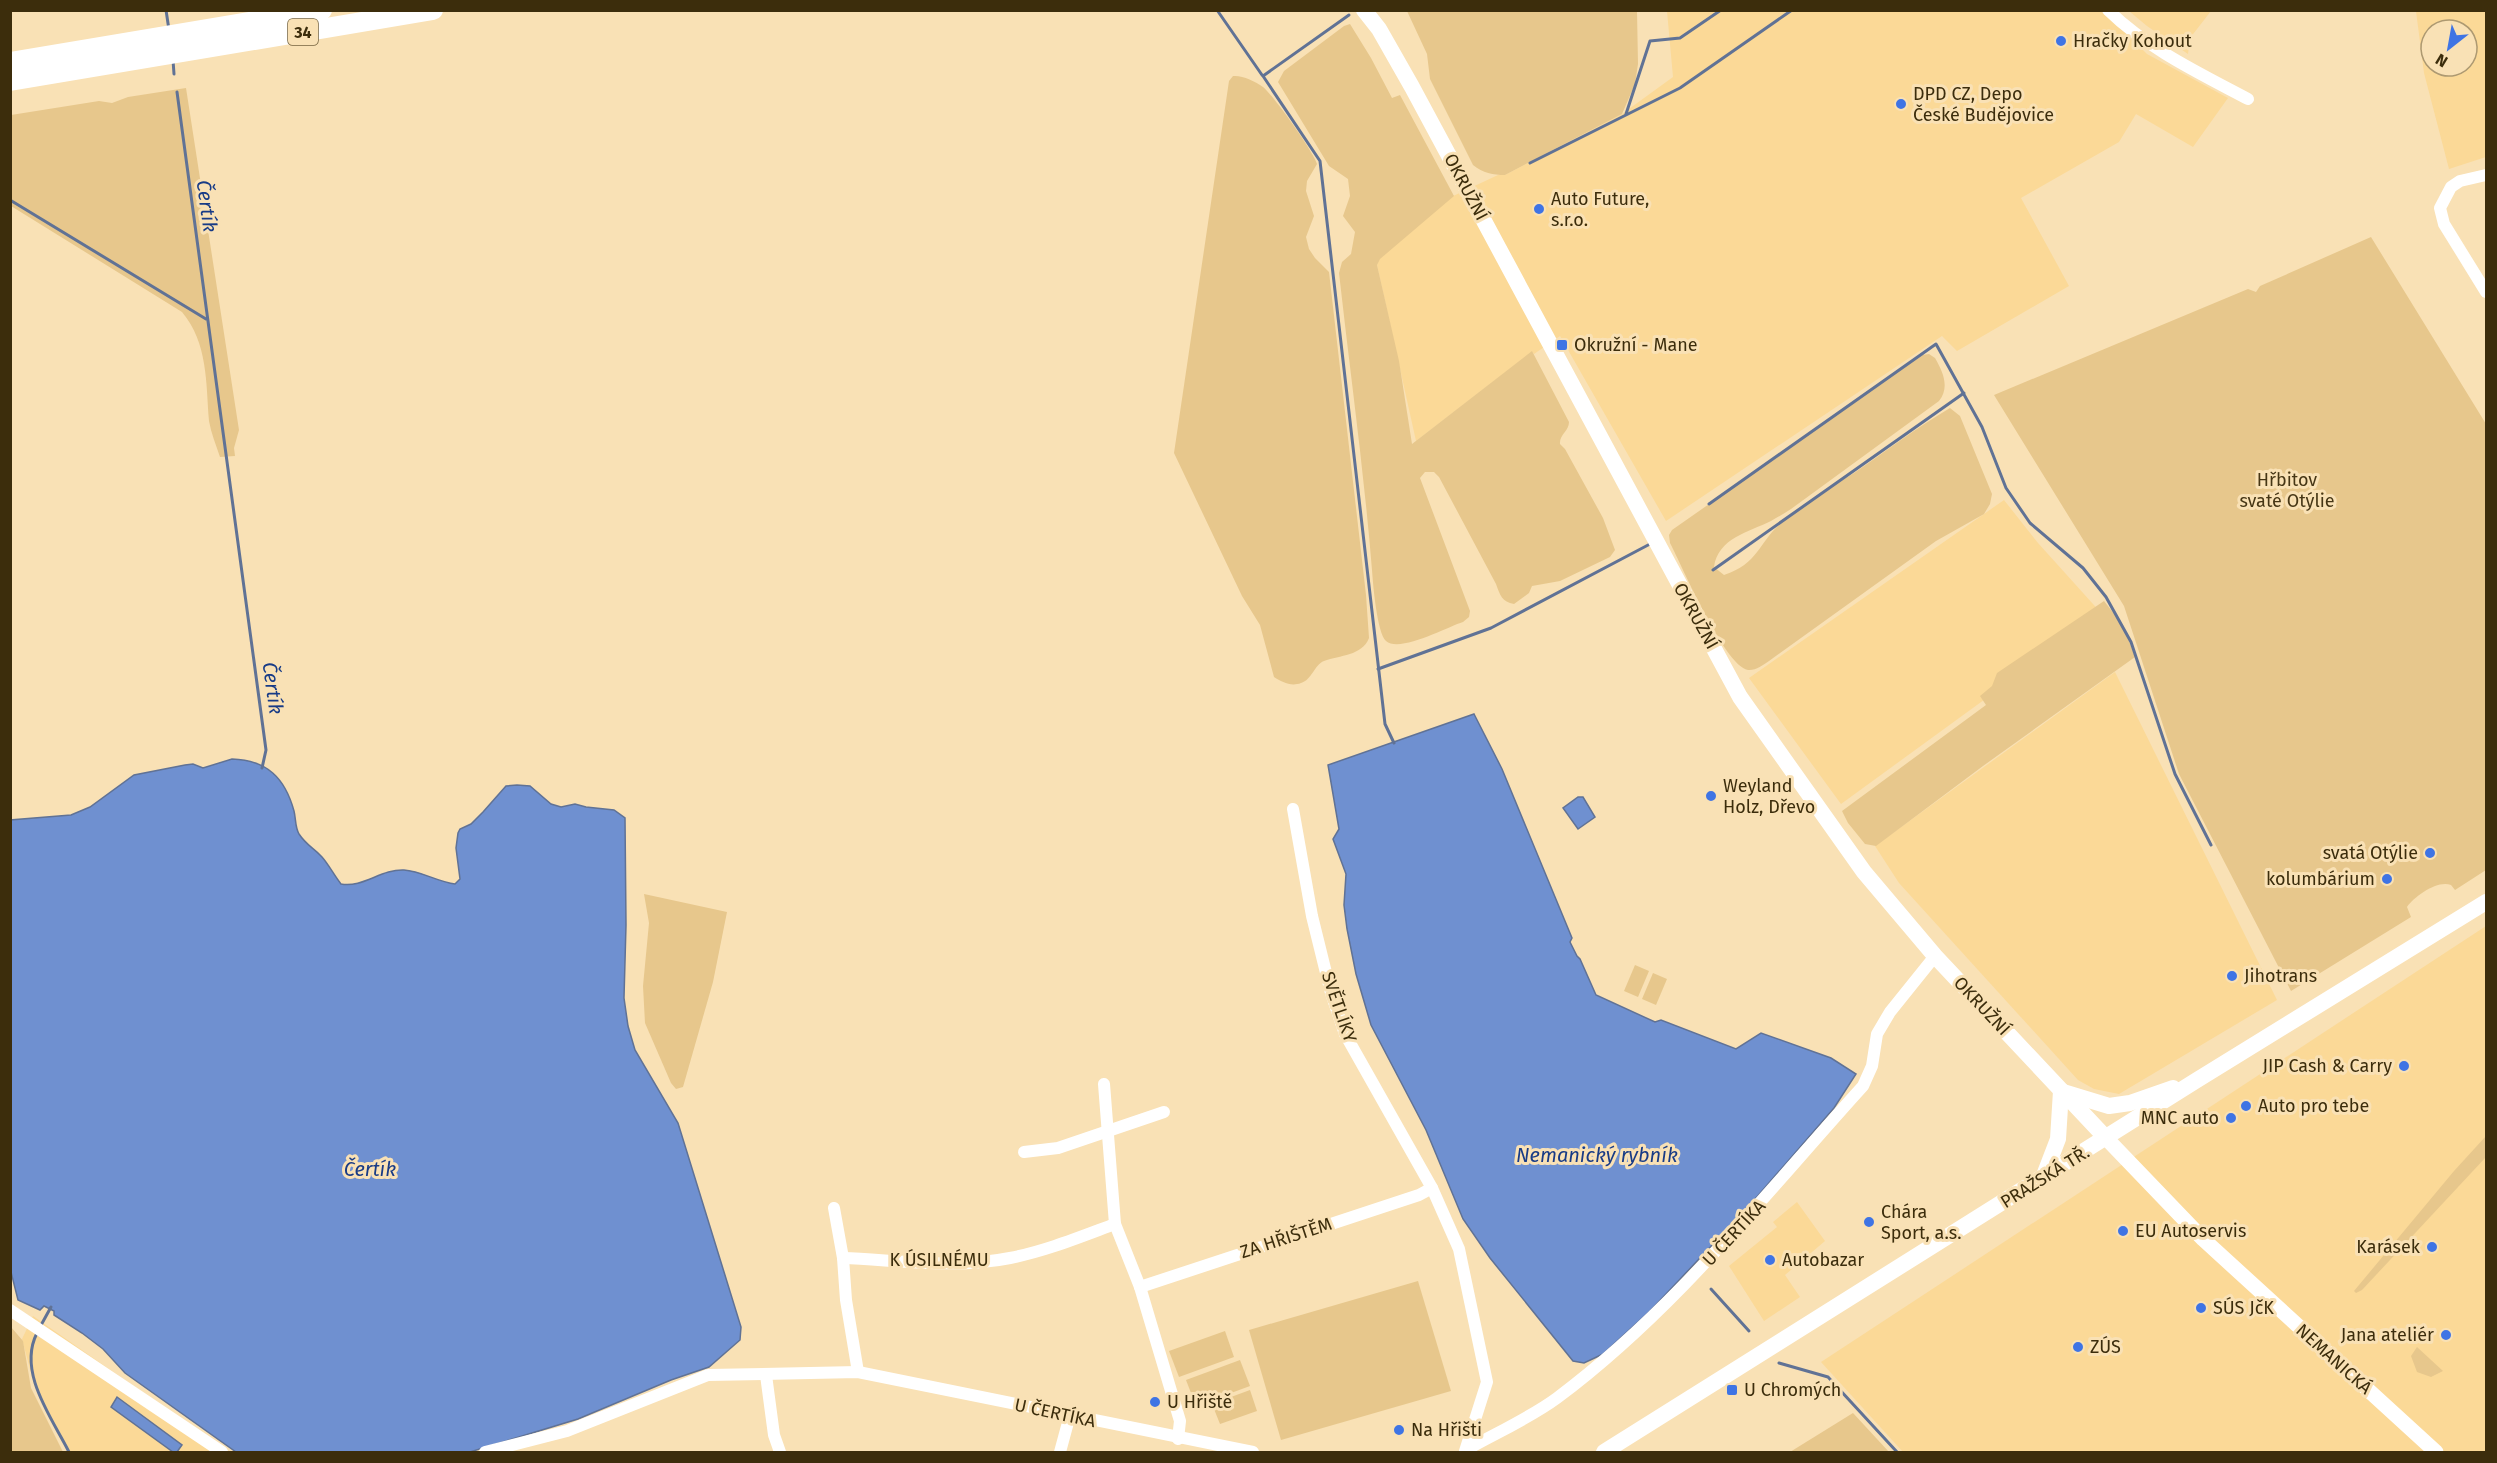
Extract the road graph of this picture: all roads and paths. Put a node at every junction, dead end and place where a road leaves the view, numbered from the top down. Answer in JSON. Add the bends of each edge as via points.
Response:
{"nodes":[{"id":1,"x":322,"y":10,"type":"edge"},
{"id":2,"x":433,"y":10,"type":"edge"},
{"id":3,"x":1364,"y":10,"type":"edge"},
{"id":4,"x":1373,"y":10,"type":"edge"},
{"id":5,"x":2108,"y":10,"type":"edge"},
{"id":6,"x":1379,"y":28,"type":"junction"},
{"id":7,"x":209,"y":38,"type":"junction"},
{"id":8,"x":148,"y":49,"type":"junction"},
{"id":9,"x":10,"y":62,"type":"edge"},
{"id":10,"x":10,"y":81,"type":"edge"},
{"id":11,"x":2248,"y":99,"type":"dead end"},
{"id":12,"x":2487,"y":175,"type":"edge"},
{"id":13,"x":2485,"y":286,"type":"edge"},
{"id":14,"x":1293,"y":809,"type":"dead end"},
{"id":15,"x":2487,"y":902,"type":"edge"},
{"id":16,"x":1935,"y":956,"type":"junction"},
{"id":17,"x":2197,"y":1080,"type":"junction"},
{"id":18,"x":1104,"y":1084,"type":"dead end"},
{"id":19,"x":2061,"y":1091,"type":"junction"},
{"id":20,"x":1164,"y":1112,"type":"dead end"},
{"id":21,"x":1106,"y":1130,"type":"junction"},
{"id":22,"x":2106,"y":1138,"type":"junction"},
{"id":23,"x":1024,"y":1152,"type":"dead end"},
{"id":24,"x":2043,"y":1178,"type":"junction"},
{"id":25,"x":1432,"y":1188,"type":"junction"},
{"id":26,"x":834,"y":1208,"type":"dead end"},
{"id":27,"x":1115,"y":1224,"type":"junction"},
{"id":28,"x":843,"y":1258,"type":"junction"},
{"id":29,"x":1140,"y":1287,"type":"junction"},
{"id":30,"x":10,"y":1310,"type":"edge"},
{"id":31,"x":858,"y":1372,"type":"junction"},
{"id":32,"x":766,"y":1375,"type":"junction"},
{"id":33,"x":1070,"y":1415,"type":"junction"},
{"id":34,"x":1178,"y":1439,"type":"junction"},
{"id":35,"x":1465,"y":1451,"type":"edge"},
{"id":36,"x":222,"y":1452,"type":"edge"},
{"id":37,"x":485,"y":1452,"type":"edge"},
{"id":38,"x":780,"y":1452,"type":"edge"},
{"id":39,"x":1060,"y":1452,"type":"edge"},
{"id":40,"x":1253,"y":1452,"type":"edge"},
{"id":41,"x":1604,"y":1452,"type":"edge"},
{"id":42,"x":2436,"y":1452,"type":"edge"}],
"edges":[{"from":1,"to":7,"type":"highway","number":"34"},
{"from":2,"to":7,"type":"highway","number":"34"},
{"from":3,"to":6,"type":"main road","name":"OKRUŽNÍ"},
{"from":4,"to":6,"type":"main road","name":"OKRUŽNÍ"},
{"from":5,"to":11,"type":"street","via":[[2131,31],[2187,67]]},
{"from":6,"to":16,"type":"main road","name":"OKRUŽNÍ","via":[[1740,697],[1864,872]]},
{"from":7,"to":8,"type":"highway","number":"34"},
{"from":8,"to":9,"type":"highway","number":"34"},
{"from":8,"to":10,"type":"highway","number":"34"},
{"from":12,"to":13,"type":"street","via":[[2451,186],[2440,207],[2444,224]]},
{"from":14,"to":25,"type":"street","name":"SVĚTLÍKY","via":[[1315,927],[1345,1034]]},
{"from":15,"to":17,"type":"main road","name":"PRAŽSKÁ TŘ."},
{"from":16,"to":19,"type":"main road","name":"OKRUŽNÍ"},
{"from":16,"to":35,"type":"street","name":"U ČERTÍKA","via":[[1877,1034],[1872,1066],[1863,1086],[1681,1289],[1555,1399]]},
{"from":17,"to":19,"type":"main road","via":[[2116,1106]]},
{"from":17,"to":22,"type":"main road","name":"PRAŽSKÁ TŘ."},
{"from":18,"to":21,"type":"street"},
{"from":19,"to":22,"type":"main road","name":"OKRUŽNÍ"},
{"from":19,"to":24,"type":"main road","via":[[2058,1139]]},
{"from":20,"to":21,"type":"street"},
{"from":21,"to":23,"type":"street","via":[[1058,1148]]},
{"from":21,"to":27,"type":"street"},
{"from":22,"to":24,"type":"main road","name":"PRAŽSKÁ TŘ."},
{"from":22,"to":42,"type":"street","name":"NEMANICKÁ","via":[[2198,1235]]},
{"from":24,"to":41,"type":"main road","name":"PRAŽSKÁ TŘ."},
{"from":25,"to":29,"type":"street","name":"ZA HŘIŠTĚM"},
{"from":25,"to":35,"type":"street","name":"U ČERTÍKA","via":[[1460,1249],[1487,1383]]},
{"from":26,"to":28,"type":"street"},
{"from":27,"to":28,"type":"street","name":"K ÚSILNÉMU","via":[[1051,1248],[1007,1259],[954,1263]]},
{"from":27,"to":29,"type":"street"},
{"from":28,"to":31,"type":"street"},
{"from":29,"to":34,"type":"street","via":[[1180,1421]]},
{"from":30,"to":36,"type":"street"},
{"from":31,"to":32,"type":"street","name":"U ČERTÍKA"},
{"from":31,"to":33,"type":"street","name":"U ČERTÍKA"},
{"from":32,"to":37,"type":"street","name":"U ČERTÍKA","via":[[708,1375],[567,1431]]},
{"from":32,"to":38,"type":"street"},
{"from":33,"to":34,"type":"street","name":"U ČERTÍKA"},
{"from":33,"to":39,"type":"street"},
{"from":34,"to":40,"type":"street","name":"U ČERTÍKA"}]}
